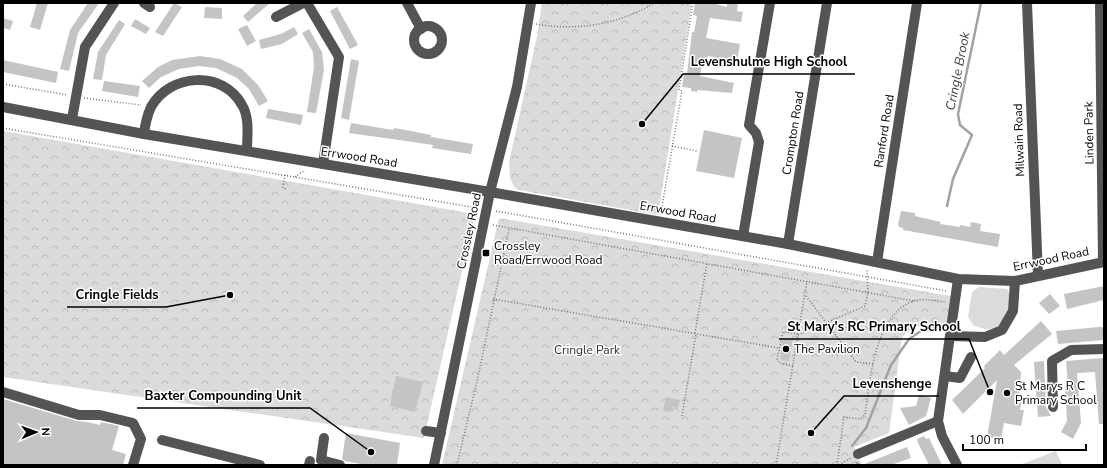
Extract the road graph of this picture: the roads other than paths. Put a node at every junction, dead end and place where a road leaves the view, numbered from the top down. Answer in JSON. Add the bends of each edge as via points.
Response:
{"nodes":[{"id":1,"x":114,"y":3,"type":"edge"},
{"id":2,"x":303,"y":3,"type":"edge"},
{"id":3,"x":307,"y":3,"type":"edge"},
{"id":4,"x":407,"y":3,"type":"edge"},
{"id":5,"x":531,"y":3,"type":"edge"},
{"id":6,"x":770,"y":3,"type":"edge"},
{"id":7,"x":827,"y":3,"type":"edge"},
{"id":8,"x":917,"y":3,"type":"edge"},
{"id":9,"x":1027,"y":3,"type":"edge"},
{"id":10,"x":1100,"y":3,"type":"edge"},
{"id":11,"x":276,"y":17,"type":"dead end"},
{"id":12,"x":421,"y":29,"type":"dead end"},
{"id":13,"x":3,"y":108,"type":"edge"},
{"id":14,"x":72,"y":119,"type":"junction"},
{"id":15,"x":144,"y":134,"type":"junction"},
{"id":16,"x":247,"y":150,"type":"junction"},
{"id":17,"x":323,"y":164,"type":"junction"},
{"id":18,"x":490,"y":192,"type":"junction"},
{"id":19,"x":743,"y":236,"type":"junction"},
{"id":20,"x":788,"y":244,"type":"junction"},
{"id":21,"x":873,"y":261,"type":"junction"},
{"id":22,"x":1104,"y":262,"type":"edge"},
{"id":23,"x":1038,"y":275,"type":"junction"},
{"id":24,"x":958,"y":279,"type":"junction"},
{"id":25,"x":1015,"y":281,"type":"junction"},
{"id":26,"x":951,"y":336,"type":"junction"},
{"id":27,"x":1104,"y":349,"type":"edge"},
{"id":28,"x":971,"y":356,"type":"dead end"},
{"id":29,"x":945,"y":376,"type":"junction"},
{"id":30,"x":3,"y":392,"type":"edge"},
{"id":31,"x":1053,"y":407,"type":"dead end"},
{"id":32,"x":938,"y":421,"type":"junction"},
{"id":33,"x":426,"y":431,"type":"dead end"},
{"id":34,"x":441,"y":434,"type":"junction"},
{"id":35,"x":324,"y":438,"type":"dead end"},
{"id":36,"x":162,"y":440,"type":"dead end"},
{"id":37,"x":858,"y":454,"type":"road end"},
{"id":38,"x":133,"y":465,"type":"edge"},
{"id":39,"x":260,"y":465,"type":"edge"},
{"id":40,"x":340,"y":465,"type":"edge"},
{"id":41,"x":434,"y":465,"type":"edge"},
{"id":42,"x":957,"y":465,"type":"edge"}],
"edges":[{"from":1,"to":14,"type":"street","via":[[85,47]]},
{"from":2,"to":11,"type":"street"},
{"from":3,"to":17,"type":"street","via":[[339,57]]},
{"from":4,"to":12,"type":"street"},
{"from":5,"to":18,"type":"street","name":"Crossley Road","via":[[517,87]]},
{"from":6,"to":19,"type":"street","via":[[749,125],[759,142]]},
{"from":7,"to":20,"type":"street","name":"Crompton Road"},
{"from":8,"to":21,"type":"street","name":"Ranford Road"},
{"from":9,"to":23,"type":"street","name":"Milwain Road"},
{"from":10,"to":22,"type":"street","name":"Linden Park"},
{"from":13,"to":14,"type":"street","name":"Errwood Road"},
{"from":14,"to":15,"type":"street","name":"Errwood Road"},
{"from":15,"to":16,"type":"street","name":"Errwood Road"},
{"from":15,"to":16,"type":"street","via":[[151,107],[169,88],[181,82],[212,82],[236,96],[243,106],[247,124]]},
{"from":16,"to":17,"type":"street","name":"Errwood Road"},
{"from":17,"to":18,"type":"street","name":"Errwood Road"},
{"from":18,"to":19,"type":"street","name":"Errwood Road"},
{"from":18,"to":34,"type":"street","name":"Crossley Road"},
{"from":19,"to":20,"type":"street","name":"Errwood Road"},
{"from":20,"to":21,"type":"street","name":"Errwood Road"},
{"from":21,"to":24,"type":"street","name":"Errwood Road"},
{"from":22,"to":23,"type":"street","name":"Errwood Road"},
{"from":23,"to":25,"type":"street","name":"Errwood Road"},
{"from":24,"to":25,"type":"street","name":"Errwood Road"},
{"from":24,"to":26,"type":"street"},
{"from":25,"to":26,"type":"street","via":[[1013,311],[1002,330],[985,337]]},
{"from":26,"to":29,"type":"street"},
{"from":27,"to":31,"type":"street","via":[[1071,350],[1052,361]]},
{"from":28,"to":29,"type":"street","via":[[960,378]]},
{"from":29,"to":32,"type":"street"},
{"from":30,"to":38,"type":"street","via":[[79,415],[100,415],[133,423],[141,439]]},
{"from":32,"to":37,"type":"street"},
{"from":32,"to":42,"type":"street","via":[[942,436]]},
{"from":33,"to":34,"type":"street"},
{"from":34,"to":41,"type":"street","name":"Crossley Road"},
{"from":35,"to":40,"type":"street","via":[[321,460]]},
{"from":36,"to":39,"type":"street"}]}
